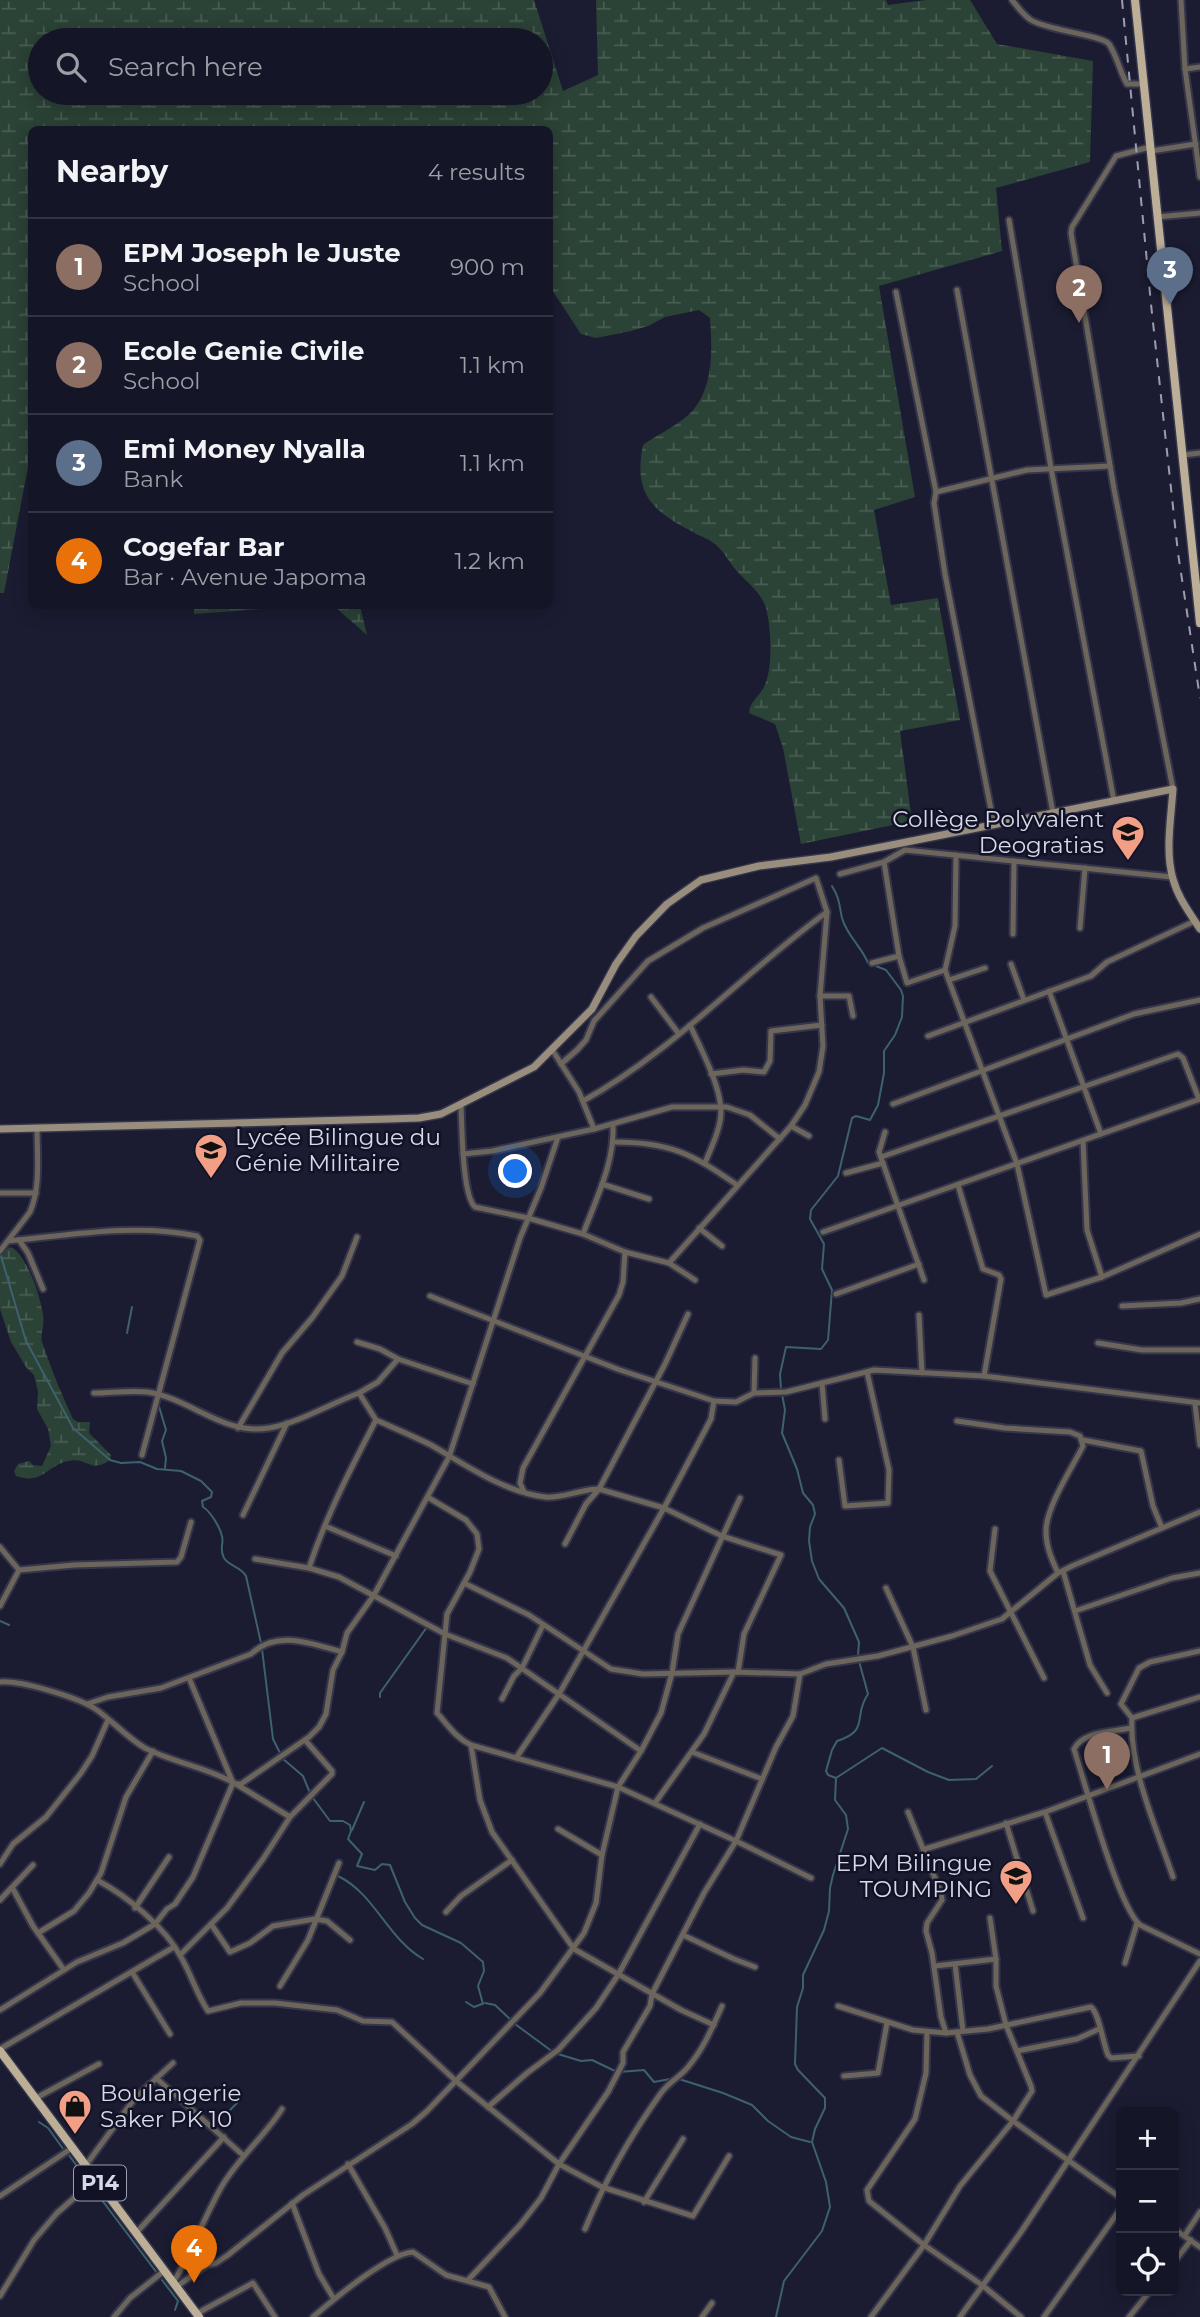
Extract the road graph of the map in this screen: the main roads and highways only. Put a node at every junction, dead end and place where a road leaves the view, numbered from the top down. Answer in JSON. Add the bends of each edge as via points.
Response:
{"nodes":[{"id":1,"x":1135,"y":0,"type":"edge"},
{"id":2,"x":1200,"y":623,"type":"edge"},
{"id":3,"x":1200,"y":929,"type":"edge"},
{"id":4,"x":0,"y":1129,"type":"edge"},
{"id":5,"x":0,"y":2050,"type":"edge"},
{"id":6,"x":198,"y":2315,"type":"edge"}],
"edges":[{"from":1,"to":2,"type":"main road"},
{"from":3,"to":4,"type":"main road","via":[[1172,877],[1172,789],[701,880],[673,899],[636,936],[592,1009],[553,1051],[523,1074],[441,1114]]},
{"from":5,"to":6,"type":"main road","number":"P14"}]}
